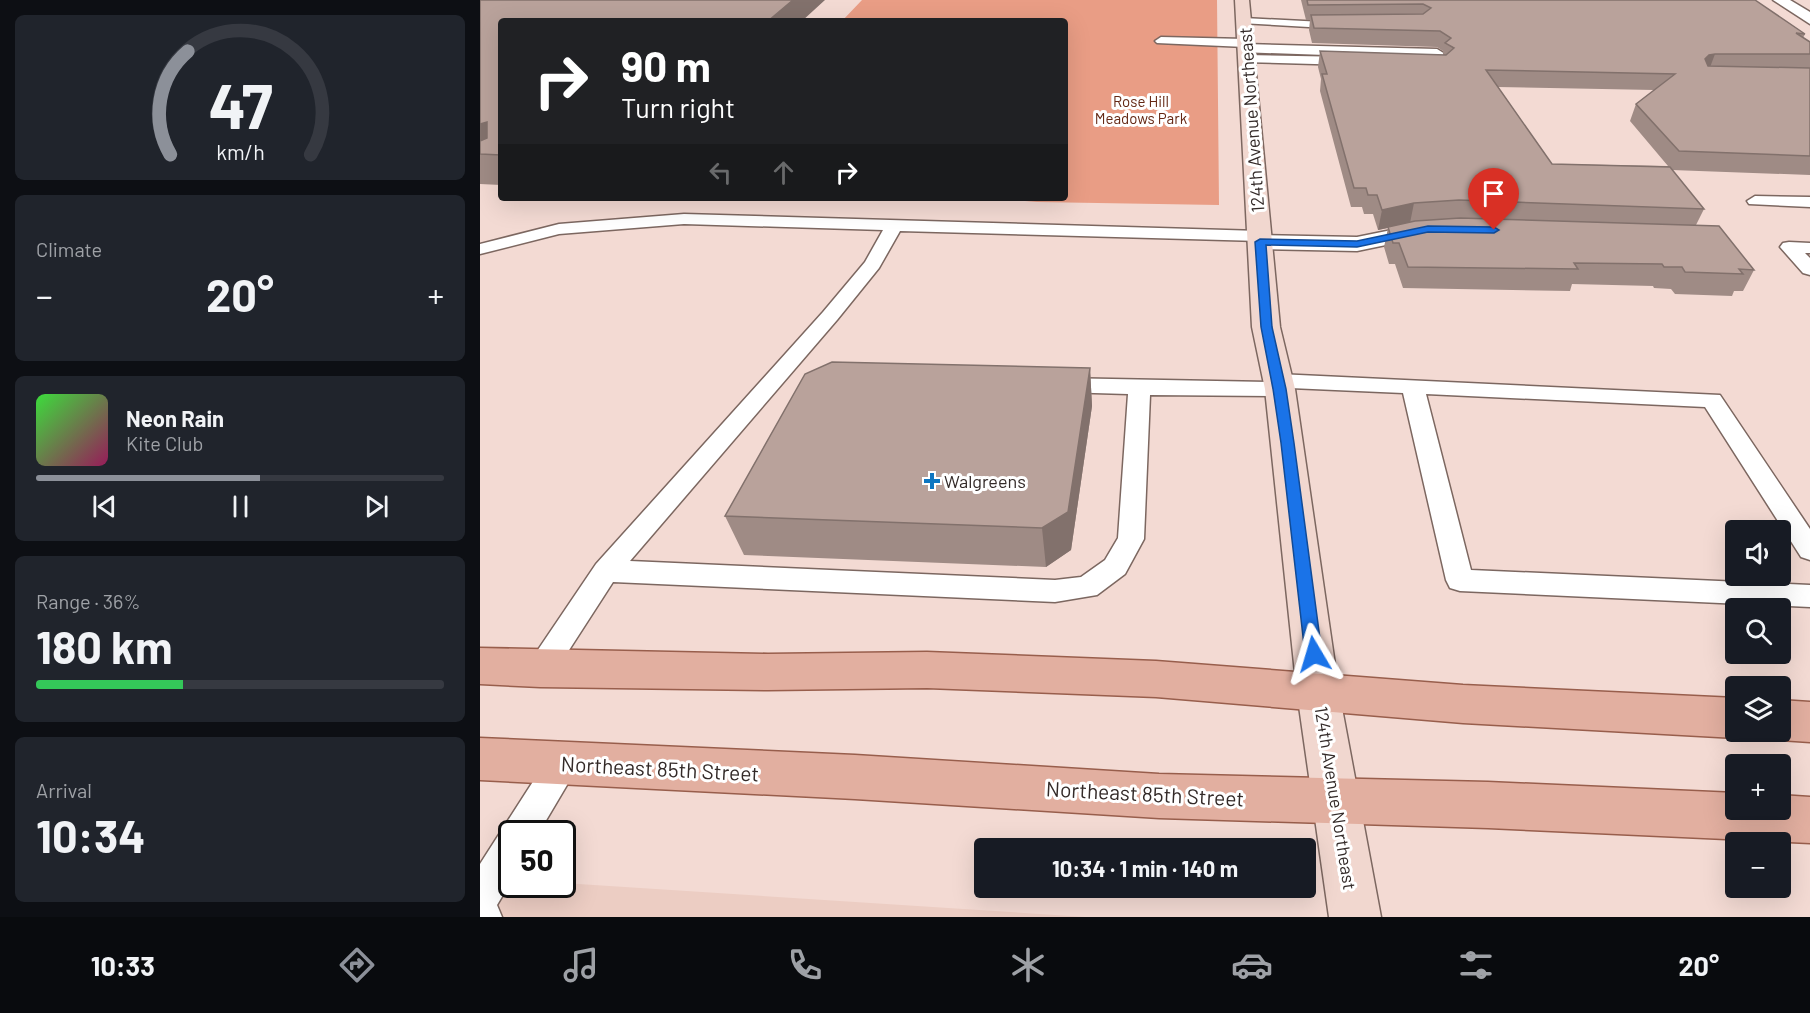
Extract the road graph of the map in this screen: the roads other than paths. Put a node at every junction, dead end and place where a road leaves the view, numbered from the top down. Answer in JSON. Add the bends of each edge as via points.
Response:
{"nodes":[{"id":1,"x":1242,"y":0,"type":"edge"},
{"id":2,"x":1780,"y":0,"type":"edge"},
{"id":3,"x":1810,"y":19,"type":"edge"},
{"id":4,"x":1244,"y":21,"type":"junction"},
{"id":5,"x":1351,"y":26,"type":"edge"},
{"id":6,"x":1161,"y":41,"type":"dead end"},
{"id":7,"x":1246,"y":50,"type":"junction"},
{"id":8,"x":1440,"y":59,"type":"edge"},
{"id":9,"x":1755,"y":201,"type":"dead end"},
{"id":10,"x":1810,"y":202,"type":"edge"},
{"id":11,"x":893,"y":227,"type":"junction"},
{"id":12,"x":1454,"y":229,"type":"edge"},
{"id":13,"x":1260,"y":239,"type":"junction"},
{"id":14,"x":1810,"y":248,"type":"edge"},
{"id":15,"x":480,"y":249,"type":"edge"},
{"id":16,"x":1810,"y":269,"type":"edge"},
{"id":17,"x":1040,"y":384,"type":"edge"},
{"id":18,"x":1279,"y":385,"type":"junction"},
{"id":19,"x":1139,"y":388,"type":"junction"},
{"id":20,"x":1413,"y":388,"type":"junction"},
{"id":21,"x":1810,"y":550,"type":"edge"},
{"id":22,"x":606,"y":571,"type":"junction"},
{"id":23,"x":1810,"y":596,"type":"edge"},
{"id":24,"x":480,"y":666,"type":"edge"},
{"id":25,"x":540,"y":669,"type":"junction"},
{"id":26,"x":1318,"y":692,"type":"junction"},
{"id":27,"x":1725,"y":717,"type":"edge"},
{"id":28,"x":1791,"y":721,"type":"edge"},
{"id":29,"x":1810,"y":722,"type":"edge"},
{"id":30,"x":480,"y":759,"type":"edge"},
{"id":31,"x":564,"y":763,"type":"junction"},
{"id":32,"x":1337,"y":802,"type":"junction"},
{"id":33,"x":527,"y":820,"type":"edge"},
{"id":34,"x":1810,"y":820,"type":"edge"},
{"id":35,"x":498,"y":868,"type":"edge"},
{"id":36,"x":480,"y":898,"type":"edge"},
{"id":37,"x":1355,"y":917,"type":"edge"}],
"edges":[{"from":1,"to":4,"type":"main road","name":"124th Avenue Northeast"},
{"from":2,"to":3,"type":"street"},
{"from":4,"to":5,"type":"lane"},
{"from":4,"to":7,"type":"main road","name":"124th Avenue Northeast"},
{"from":6,"to":7,"type":"lane"},
{"from":7,"to":8,"type":"street"},
{"from":7,"to":13,"type":"main road","name":"124th Avenue Northeast"},
{"from":9,"to":10,"type":"lane"},
{"from":11,"to":13,"type":"lane"},
{"from":11,"to":15,"type":"lane","via":[[684,219],[559,229]]},
{"from":11,"to":22,"type":"lane","via":[[873,264],[789,377]]},
{"from":12,"to":13,"type":"street","via":[[1410,232],[1357,244]]},
{"from":13,"to":18,"type":"main road","name":"124th Avenue Northeast","via":[[1266,327]]},
{"from":14,"to":16,"type":"lane","via":[[1789,247]]},
{"from":17,"to":19,"type":"lane"},
{"from":18,"to":19,"type":"lane"},
{"from":18,"to":20,"type":"lane"},
{"from":18,"to":26,"type":"main road","name":"124th Avenue Northeast"},
{"from":19,"to":22,"type":"lane","via":[[1131,539],[1115,567],[1087,586],[1055,591]]},
{"from":20,"to":21,"type":"lane","via":[[1712,399]]},
{"from":20,"to":23,"type":"lane","via":[[1460,580]]},
{"from":22,"to":25,"type":"lane"},
{"from":24,"to":25,"type":"main road"},
{"from":25,"to":26,"type":"main road","via":[[927,670],[1178,680]]},
{"from":26,"to":27,"type":"main road","via":[[1463,705]]},
{"from":26,"to":32,"type":"main road","name":"124th Avenue Northeast"},
{"from":28,"to":29,"type":"main road"},
{"from":30,"to":31,"type":"main road","name":"Northeast 85th Street"},
{"from":31,"to":32,"type":"main road","name":"Northeast 85th Street"},
{"from":31,"to":33,"type":"lane"},
{"from":32,"to":34,"type":"main road","name":"Northeast 85th Street"},
{"from":32,"to":37,"type":"main road","name":"124th Avenue Northeast"},
{"from":35,"to":36,"type":"lane"}]}
